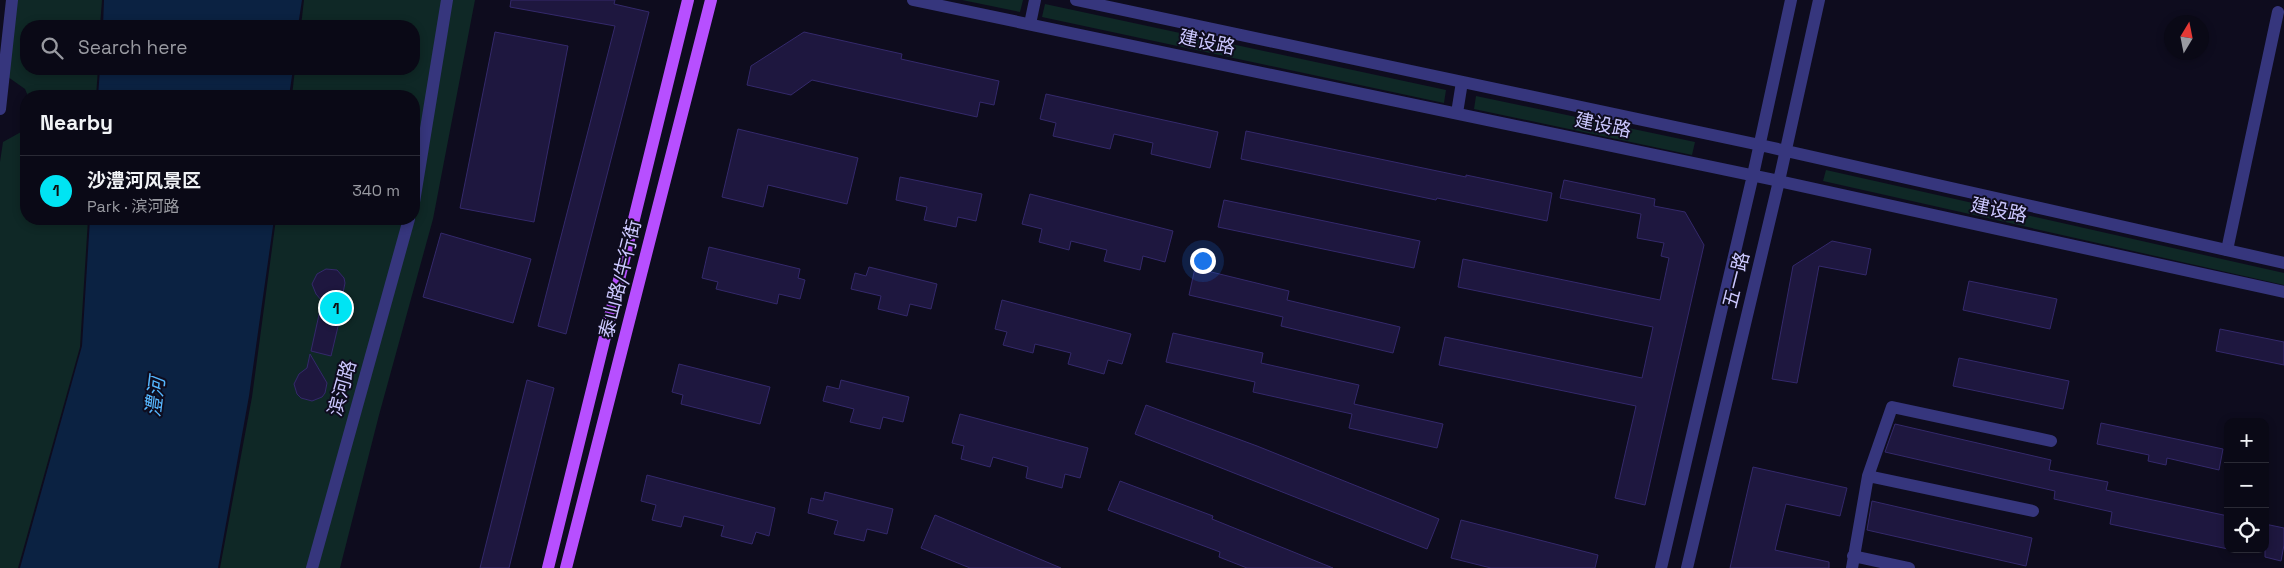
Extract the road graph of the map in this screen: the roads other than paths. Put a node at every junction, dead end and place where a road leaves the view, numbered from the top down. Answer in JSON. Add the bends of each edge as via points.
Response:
{"nodes":[{"id":1,"x":12,"y":0,"type":"edge"},
{"id":2,"x":447,"y":0,"type":"edge"},
{"id":3,"x":688,"y":0,"type":"edge"},
{"id":4,"x":710,"y":0,"type":"edge"},
{"id":5,"x":913,"y":0,"type":"edge"},
{"id":6,"x":1035,"y":0,"type":"edge"},
{"id":7,"x":1076,"y":0,"type":"edge"},
{"id":8,"x":1791,"y":0,"type":"edge"},
{"id":9,"x":1819,"y":0,"type":"edge"},
{"id":10,"x":2278,"y":12,"type":"dead end"},
{"id":11,"x":1030,"y":24,"type":"junction"},
{"id":12,"x":1462,"y":82,"type":"junction"},
{"id":13,"x":0,"y":109,"type":"edge"},
{"id":14,"x":1456,"y":113,"type":"junction"},
{"id":15,"x":1760,"y":145,"type":"junction"},
{"id":16,"x":1786,"y":151,"type":"junction"},
{"id":17,"x":420,"y":165,"type":"edge"},
{"id":18,"x":1753,"y":176,"type":"junction"},
{"id":19,"x":1780,"y":181,"type":"junction"},
{"id":20,"x":407,"y":225,"type":"edge"},
{"id":21,"x":2227,"y":250,"type":"junction"},
{"id":22,"x":2284,"y":263,"type":"edge"},
{"id":23,"x":2284,"y":292,"type":"edge"},
{"id":24,"x":2051,"y":441,"type":"dead end"},
{"id":25,"x":1868,"y":476,"type":"junction"},
{"id":26,"x":2033,"y":511,"type":"dead end"},
{"id":27,"x":1853,"y":562,"type":"edge"},
{"id":28,"x":312,"y":568,"type":"edge"},
{"id":29,"x":548,"y":568,"type":"edge"},
{"id":30,"x":566,"y":568,"type":"edge"},
{"id":31,"x":1661,"y":568,"type":"edge"},
{"id":32,"x":1686,"y":568,"type":"edge"},
{"id":33,"x":1909,"y":568,"type":"edge"}],
"edges":[{"from":1,"to":13,"type":"street"},
{"from":2,"to":17,"type":"street"},
{"from":3,"to":29,"type":"main road","name":"泰山路/牛行街"},
{"from":4,"to":30,"type":"main road","name":"泰山路/牛行街"},
{"from":5,"to":11,"type":"street","name":"建设路"},
{"from":6,"to":11,"type":"street"},
{"from":7,"to":12,"type":"street","name":"建设路"},
{"from":8,"to":15,"type":"street","name":"五一路"},
{"from":9,"to":16,"type":"street","name":"五一路"},
{"from":10,"to":21,"type":"street"},
{"from":11,"to":14,"type":"street","name":"建设路"},
{"from":12,"to":14,"type":"street"},
{"from":12,"to":15,"type":"street","name":"建设路"},
{"from":14,"to":18,"type":"street","name":"建设路"},
{"from":15,"to":16,"type":"street","name":"建设路"},
{"from":15,"to":18,"type":"street","name":"五一路"},
{"from":16,"to":19,"type":"street","name":"五一路"},
{"from":16,"to":21,"type":"street","name":"建设路"},
{"from":18,"to":19,"type":"street","name":"建设路"},
{"from":18,"to":31,"type":"street","name":"五一路"},
{"from":19,"to":23,"type":"street","name":"建设路"},
{"from":19,"to":32,"type":"street","name":"五一路"},
{"from":20,"to":28,"type":"street","name":"滨河路"},
{"from":21,"to":22,"type":"street","name":"建设路"},
{"from":24,"to":25,"type":"street","via":[[1892,407]]},
{"from":25,"to":26,"type":"street"},
{"from":25,"to":27,"type":"street"},
{"from":27,"to":33,"type":"street"}]}
